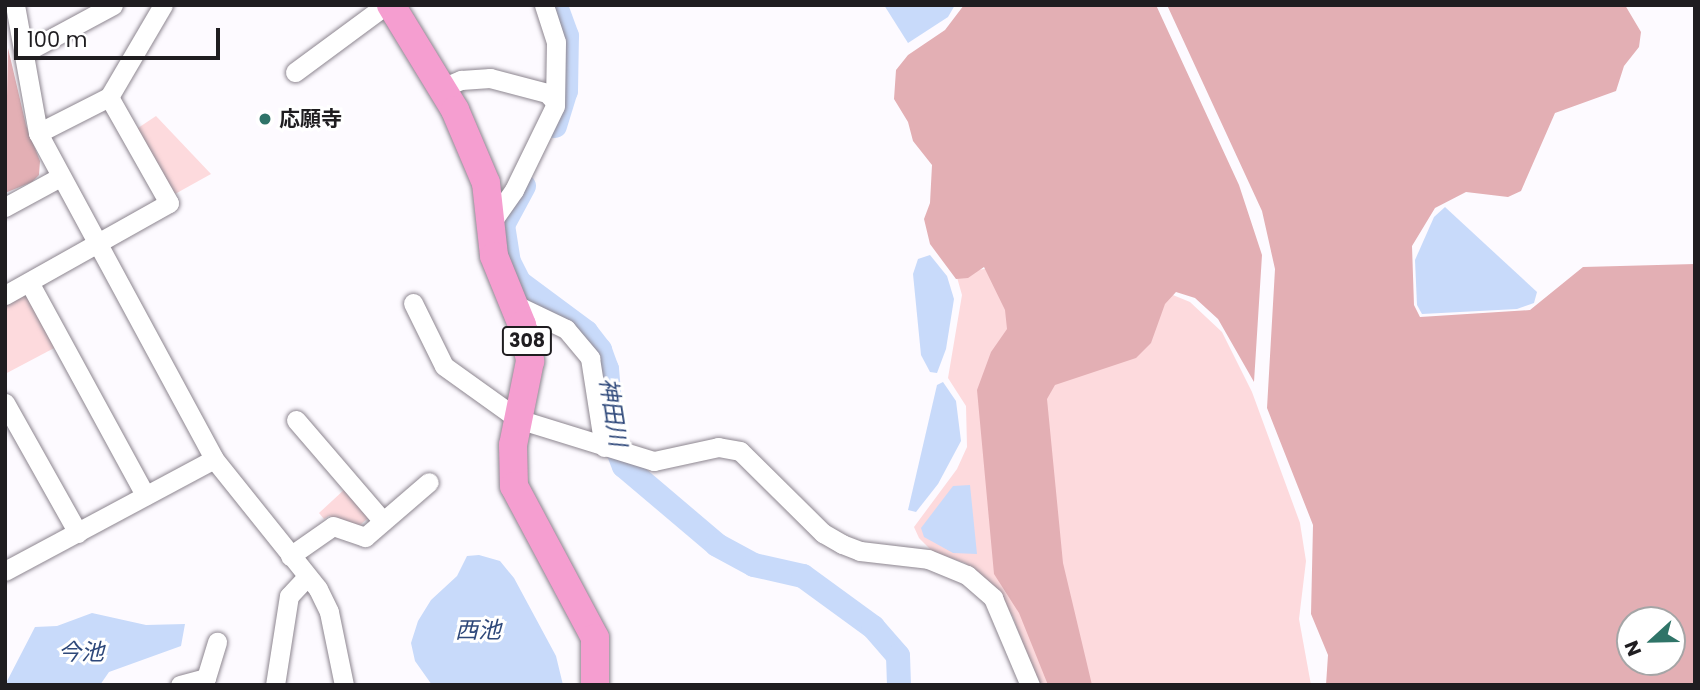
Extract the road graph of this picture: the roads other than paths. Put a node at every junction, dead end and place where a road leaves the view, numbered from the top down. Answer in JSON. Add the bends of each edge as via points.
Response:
{"nodes":[{"id":1,"x":15,"y":5,"type":"edge"},
{"id":2,"x":113,"y":5,"type":"edge"},
{"id":3,"x":163,"y":5,"type":"edge"},
{"id":4,"x":389,"y":5,"type":"edge"},
{"id":5,"x":544,"y":5,"type":"edge"},
{"id":6,"x":24,"y":53,"type":"junction"},
{"id":7,"x":295,"y":72,"type":"dead end"},
{"id":8,"x":442,"y":88,"type":"junction"},
{"id":9,"x":108,"y":97,"type":"junction"},
{"id":10,"x":561,"y":106,"type":"junction"},
{"id":11,"x":38,"y":132,"type":"junction"},
{"id":12,"x":60,"y":177,"type":"junction"},
{"id":13,"x":5,"y":207,"type":"edge"},
{"id":14,"x":493,"y":220,"type":"junction"},
{"id":15,"x":96,"y":243,"type":"junction"},
{"id":16,"x":29,"y":282,"type":"junction"},
{"id":17,"x":5,"y":295,"type":"edge"},
{"id":18,"x":414,"y":303,"type":"dead end"},
{"id":19,"x":514,"y":304,"type":"junction"},
{"id":20,"x":5,"y":403,"type":"edge"},
{"id":21,"x":518,"y":419,"type":"junction"},
{"id":22,"x":296,"y":420,"type":"dead end"},
{"id":23,"x":604,"y":447,"type":"junction"},
{"id":24,"x":214,"y":459,"type":"junction"},
{"id":25,"x":429,"y":482,"type":"dead end"},
{"id":26,"x":145,"y":495,"type":"junction"},
{"id":27,"x":383,"y":521,"type":"junction"},
{"id":28,"x":78,"y":533,"type":"junction"},
{"id":29,"x":290,"y":556,"type":"junction"},
{"id":30,"x":6,"y":568,"type":"edge"},
{"id":31,"x":306,"y":578,"type":"junction"},
{"id":32,"x":217,"y":642,"type":"dead end"},
{"id":33,"x":180,"y":685,"type":"edge"},
{"id":34,"x":275,"y":685,"type":"edge"},
{"id":35,"x":344,"y":685,"type":"edge"},
{"id":36,"x":595,"y":685,"type":"edge"},
{"id":37,"x":1030,"y":685,"type":"edge"}],
"edges":[{"from":1,"to":6,"type":"street"},
{"from":2,"to":6,"type":"street"},
{"from":3,"to":9,"type":"street"},
{"from":4,"to":7,"type":"street"},
{"from":4,"to":8,"type":"highway","number":"308"},
{"from":5,"to":10,"type":"street","via":[[556,42]]},
{"from":6,"to":11,"type":"street"},
{"from":8,"to":10,"type":"street","via":[[461,80],[490,78],[547,93]]},
{"from":8,"to":14,"type":"highway","number":"308","via":[[482,171]]},
{"from":9,"to":11,"type":"street"},
{"from":9,"to":15,"type":"street","via":[[169,203]]},
{"from":10,"to":14,"type":"street"},
{"from":11,"to":12,"type":"street"},
{"from":12,"to":13,"type":"street"},
{"from":12,"to":15,"type":"street"},
{"from":14,"to":19,"type":"highway","number":"308","via":[[494,256]]},
{"from":15,"to":16,"type":"street"},
{"from":15,"to":24,"type":"street"},
{"from":16,"to":17,"type":"street"},
{"from":16,"to":26,"type":"street"},
{"from":18,"to":21,"type":"street","via":[[443,366]]},
{"from":19,"to":21,"type":"highway","number":"308","via":[[530,361]]},
{"from":19,"to":23,"type":"street","via":[[566,329],[590,358]]},
{"from":20,"to":28,"type":"street"},
{"from":21,"to":23,"type":"street"},
{"from":21,"to":36,"type":"highway","number":"308","via":[[513,444],[514,486],[595,638]]},
{"from":22,"to":27,"type":"street"},
{"from":23,"to":37,"type":"street","via":[[654,461],[718,447],[740,451],[823,533],[842,544],[951,565],[993,598]]},
{"from":24,"to":26,"type":"street"},
{"from":24,"to":29,"type":"street"},
{"from":25,"to":27,"type":"street"},
{"from":26,"to":28,"type":"street"},
{"from":27,"to":29,"type":"street","via":[[365,537],[333,526]]},
{"from":28,"to":30,"type":"street"},
{"from":29,"to":31,"type":"street"},
{"from":31,"to":34,"type":"street","via":[[289,596]]},
{"from":31,"to":35,"type":"street","via":[[329,612]]},
{"from":32,"to":33,"type":"street","via":[[206,678]]}]}
